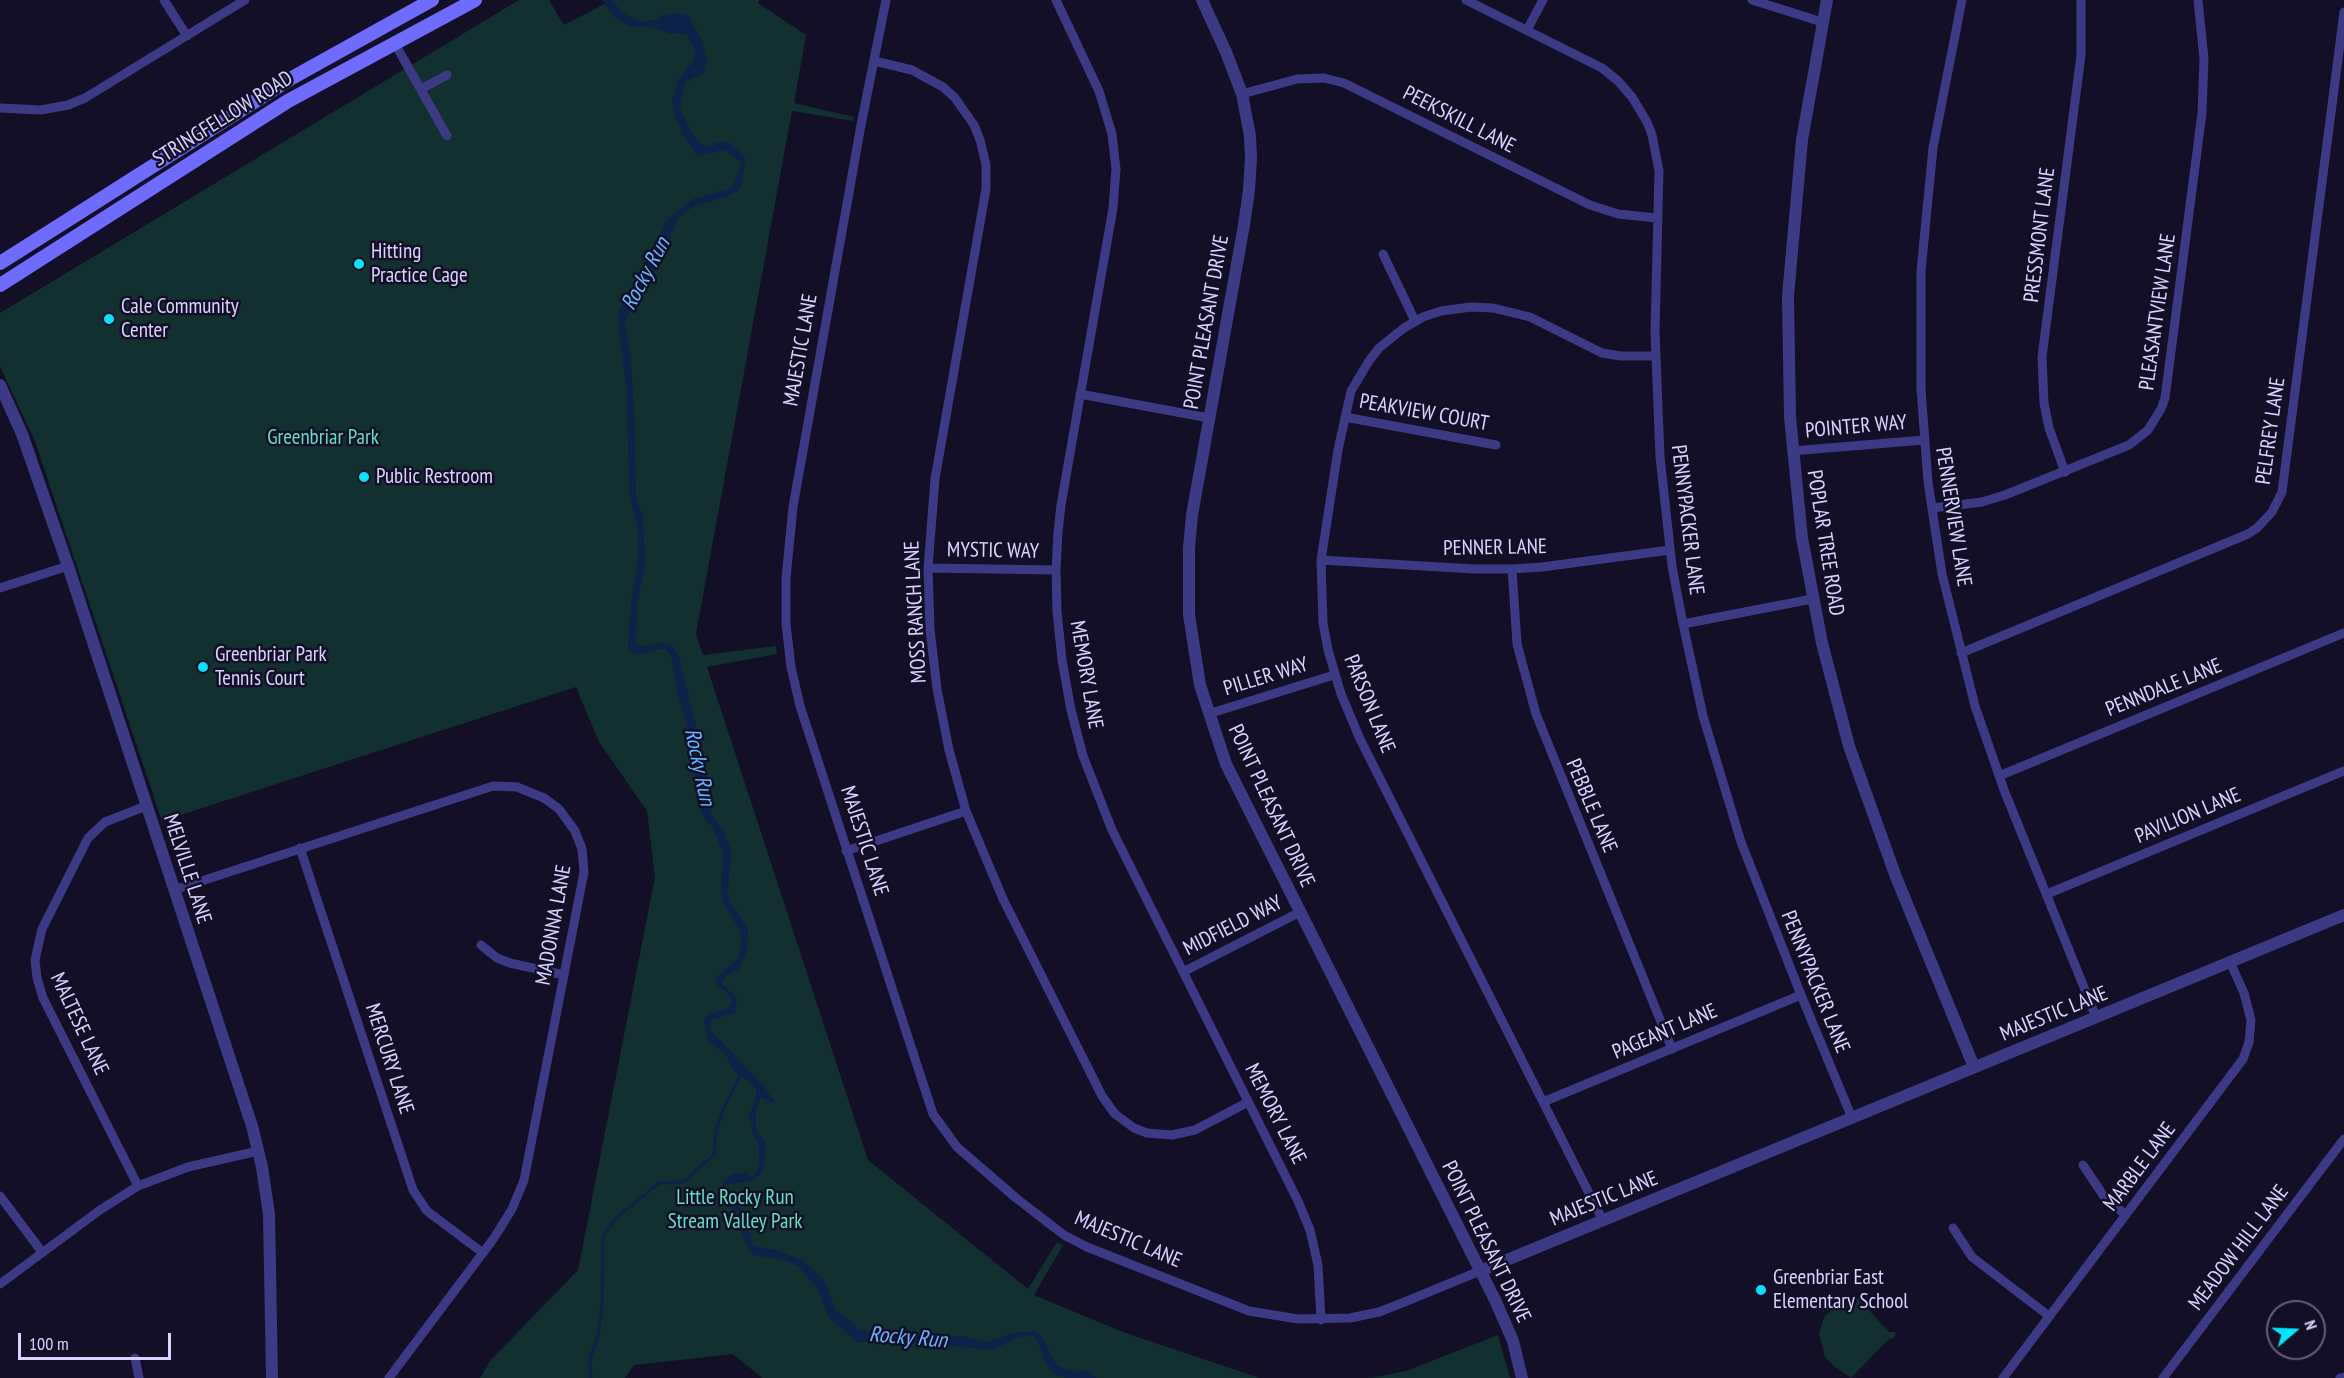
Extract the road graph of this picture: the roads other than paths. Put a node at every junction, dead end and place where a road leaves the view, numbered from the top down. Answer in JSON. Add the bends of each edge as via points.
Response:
{"nodes":[{"id":1,"x":164,"y":0,"type":"edge"},
{"id":2,"x":245,"y":0,"type":"edge"},
{"id":3,"x":432,"y":0,"type":"edge"},
{"id":4,"x":475,"y":0,"type":"edge"},
{"id":5,"x":886,"y":0,"type":"edge"},
{"id":6,"x":1056,"y":0,"type":"edge"},
{"id":7,"x":1202,"y":0,"type":"edge"},
{"id":8,"x":1466,"y":0,"type":"edge"},
{"id":9,"x":1543,"y":0,"type":"edge"},
{"id":10,"x":1752,"y":0,"type":"edge"},
{"id":11,"x":1827,"y":0,"type":"edge"},
{"id":12,"x":1962,"y":0,"type":"edge"},
{"id":13,"x":2081,"y":0,"type":"edge"},
{"id":14,"x":2198,"y":0,"type":"edge"},
{"id":15,"x":2344,"y":12,"type":"edge"},
{"id":16,"x":1822,"y":22,"type":"junction"},
{"id":17,"x":1527,"y":30,"type":"junction"},
{"id":18,"x":187,"y":36,"type":"junction"},
{"id":19,"x":394,"y":42,"type":"junction"},
{"id":20,"x":874,"y":61,"type":"junction"},
{"id":21,"x":447,"y":75,"type":"dead end"},
{"id":22,"x":421,"y":89,"type":"junction"},
{"id":23,"x":1242,"y":94,"type":"junction"},
{"id":24,"x":0,"y":108,"type":"edge"},
{"id":25,"x":447,"y":136,"type":"dead end"},
{"id":26,"x":1657,"y":218,"type":"junction"},
{"id":27,"x":1383,"y":254,"type":"dead end"},
{"id":28,"x":0,"y":263,"type":"edge"},
{"id":29,"x":0,"y":285,"type":"edge"},
{"id":30,"x":1415,"y":321,"type":"junction"},
{"id":31,"x":1655,"y":356,"type":"junction"},
{"id":32,"x":0,"y":385,"type":"edge"},
{"id":33,"x":1080,"y":394,"type":"junction"},
{"id":34,"x":1345,"y":417,"type":"junction"},
{"id":35,"x":1209,"y":418,"type":"junction"},
{"id":36,"x":1923,"y":440,"type":"junction"},
{"id":37,"x":1496,"y":445,"type":"dead end"},
{"id":38,"x":1792,"y":451,"type":"junction"},
{"id":39,"x":2065,"y":472,"type":"junction"},
{"id":40,"x":1932,"y":508,"type":"junction"},
{"id":41,"x":1670,"y":549,"type":"junction"},
{"id":42,"x":1321,"y":560,"type":"junction"},
{"id":43,"x":68,"y":566,"type":"junction"},
{"id":44,"x":928,"y":568,"type":"junction"},
{"id":45,"x":1512,"y":569,"type":"junction"},
{"id":46,"x":1056,"y":570,"type":"junction"},
{"id":47,"x":0,"y":588,"type":"edge"},
{"id":48,"x":1812,"y":599,"type":"junction"},
{"id":49,"x":1683,"y":624,"type":"junction"},
{"id":50,"x":2344,"y":633,"type":"edge"},
{"id":51,"x":1961,"y":653,"type":"junction"},
{"id":52,"x":1334,"y":675,"type":"junction"},
{"id":53,"x":1208,"y":714,"type":"junction"},
{"id":54,"x":2344,"y":771,"type":"edge"},
{"id":55,"x":1999,"y":776,"type":"junction"},
{"id":56,"x":146,"y":806,"type":"junction"},
{"id":57,"x":966,"y":811,"type":"junction"},
{"id":58,"x":300,"y":848,"type":"junction"},
{"id":59,"x":846,"y":851,"type":"junction"},
{"id":60,"x":174,"y":890,"type":"junction"},
{"id":61,"x":2047,"y":894,"type":"junction"},
{"id":62,"x":1300,"y":912,"type":"junction"},
{"id":63,"x":2344,"y":915,"type":"edge"},
{"id":64,"x":481,"y":945,"type":"dead end"},
{"id":65,"x":2230,"y":962,"type":"junction"},
{"id":66,"x":1183,"y":972,"type":"junction"},
{"id":67,"x":564,"y":975,"type":"junction"},
{"id":68,"x":1801,"y":995,"type":"junction"},
{"id":69,"x":2096,"y":1017,"type":"junction"},
{"id":70,"x":1672,"y":1049,"type":"junction"},
{"id":71,"x":1974,"y":1067,"type":"junction"},
{"id":72,"x":1248,"y":1102,"type":"junction"},
{"id":73,"x":1543,"y":1102,"type":"junction"},
{"id":74,"x":1852,"y":1118,"type":"junction"},
{"id":75,"x":2344,"y":1139,"type":"edge"},
{"id":76,"x":258,"y":1150,"type":"junction"},
{"id":77,"x":2083,"y":1165,"type":"dead end"},
{"id":78,"x":138,"y":1186,"type":"junction"},
{"id":79,"x":0,"y":1196,"type":"edge"},
{"id":80,"x":2126,"y":1215,"type":"junction"},
{"id":81,"x":1603,"y":1221,"type":"junction"},
{"id":82,"x":1953,"y":1228,"type":"dead end"},
{"id":83,"x":42,"y":1252,"type":"junction"},
{"id":84,"x":483,"y":1253,"type":"junction"},
{"id":85,"x":1480,"y":1271,"type":"junction"},
{"id":86,"x":0,"y":1284,"type":"edge"},
{"id":87,"x":2049,"y":1316,"type":"junction"},
{"id":88,"x":1321,"y":1320,"type":"junction"},
{"id":89,"x":135,"y":1358,"type":"dead end"},
{"id":90,"x":139,"y":1378,"type":"edge"},
{"id":91,"x":272,"y":1378,"type":"edge"},
{"id":92,"x":389,"y":1378,"type":"edge"},
{"id":93,"x":1522,"y":1378,"type":"edge"},
{"id":94,"x":2003,"y":1378,"type":"edge"},
{"id":95,"x":2163,"y":1378,"type":"edge"}],
"edges":[{"from":1,"to":18,"type":"street"},
{"from":2,"to":18,"type":"street"},
{"from":3,"to":28,"type":"main road","name":"STRINGFELLOW ROAD","via":[[252,102]]},
{"from":4,"to":19,"type":"main road","name":"STRINGFELLOW ROAD"},
{"from":5,"to":20,"type":"street","name":"MAJESTIC LANE"},
{"from":6,"to":33,"type":"street","name":"MEMORY LANE","via":[[1099,90],[1112,135],[1116,169],[1113,208]]},
{"from":7,"to":23,"type":"street","name":"POINT PLEASANT DRIVE"},
{"from":8,"to":17,"type":"street","name":"PENNYPACKER LANE"},
{"from":9,"to":17,"type":"street"},
{"from":10,"to":16,"type":"street"},
{"from":11,"to":16,"type":"street","name":"POPLAR TREE ROAD"},
{"from":12,"to":36,"type":"street","name":"PENNERVIEW LANE","via":[[1940,106],[1926,212],[1920,328]]},
{"from":13,"to":39,"type":"street","name":"PRESSMONT LANE","via":[[2081,55],[2042,357],[2049,428]]},
{"from":14,"to":39,"type":"street","name":"PLEASANTVIEW LANE","via":[[2204,59],[2202,113],[2165,398],[2156,420],[2139,438]]},
{"from":15,"to":51,"type":"street","name":"PELFREY LANE","via":[[2282,492],[2272,512],[2248,534]]},
{"from":16,"to":38,"type":"street","name":"POPLAR TREE ROAD","via":[[1802,140],[1789,274]]},
{"from":17,"to":26,"type":"street","name":"PENNYPACKER LANE","via":[[1602,68],[1636,102],[1656,149]]},
{"from":18,"to":24,"type":"street","via":[[85,98],[41,110]]},
{"from":19,"to":22,"type":"street"},
{"from":19,"to":29,"type":"main road","name":"STRINGFELLOW ROAD","via":[[288,101]]},
{"from":20,"to":44,"type":"street","name":"MOSS RANCH LANE","via":[[912,70],[955,98],[974,125],[986,165],[986,189],[935,478]]},
{"from":20,"to":59,"type":"street","name":"MAJESTIC LANE","via":[[793,507],[786,578],[789,648],[800,706]]},
{"from":21,"to":22,"type":"street"},
{"from":22,"to":25,"type":"street"},
{"from":23,"to":26,"type":"street","name":"PEEKSKILL LANE","via":[[1308,78],[1344,83],[1590,205],[1618,214]]},
{"from":23,"to":35,"type":"street","name":"POINT PLEASANT DRIVE","via":[[1250,136],[1250,190]]},
{"from":26,"to":31,"type":"street","name":"PENNYPACKER LANE"},
{"from":27,"to":30,"type":"street"},
{"from":30,"to":31,"type":"street","name":"PARSON LANE","via":[[1441,311],[1493,308],[1530,317],[1602,352]]},
{"from":30,"to":34,"type":"street","name":"PARSON LANE","via":[[1391,337],[1369,361],[1351,391]]},
{"from":31,"to":41,"type":"street","name":"PENNYPACKER LANE"},
{"from":32,"to":43,"type":"street","name":"MELVILLE LANE","via":[[22,434]]},
{"from":33,"to":35,"type":"street"},
{"from":33,"to":46,"type":"street","name":"MEMORY LANE","via":[[1061,505]]},
{"from":34,"to":37,"type":"street","name":"PEAKVIEW COURT"},
{"from":34,"to":42,"type":"street","name":"PARSON LANE"},
{"from":35,"to":53,"type":"street","name":"POINT PLEASANT DRIVE","via":[[1192,515],[1188,580],[1193,649]]},
{"from":36,"to":38,"type":"street","name":"POINTER WAY"},
{"from":36,"to":40,"type":"street","name":"PENNERVIEW LANE"},
{"from":38,"to":48,"type":"street","name":"POPLAR TREE ROAD"},
{"from":39,"to":40,"type":"street","name":"PLEASANTVIEW LANE","via":[[1982,502]]},
{"from":40,"to":51,"type":"street","name":"PENNERVIEW LANE","via":[[1942,574]]},
{"from":41,"to":45,"type":"street","name":"PENNER LANE"},
{"from":41,"to":49,"type":"street","name":"PENNYPACKER LANE"},
{"from":42,"to":45,"type":"street","name":"PENNER LANE"},
{"from":42,"to":52,"type":"street","name":"PARSON LANE","via":[[1323,623]]},
{"from":43,"to":47,"type":"street"},
{"from":43,"to":56,"type":"street","name":"MELVILLE LANE"},
{"from":44,"to":46,"type":"street","name":"MYSTIC WAY"},
{"from":44,"to":57,"type":"street","name":"MOSS RANCH LANE","via":[[937,689]]},
{"from":45,"to":70,"type":"street","name":"PEBBLE LANE","via":[[1517,644],[1536,714]]},
{"from":46,"to":66,"type":"street","name":"MEMORY LANE","via":[[1062,660],[1083,756],[1112,830]]},
{"from":48,"to":49,"type":"street"},
{"from":48,"to":71,"type":"street","name":"POPLAR TREE ROAD","via":[[1836,701],[1864,793]]},
{"from":49,"to":68,"type":"street","name":"PENNYPACKER LANE","via":[[1727,801]]},
{"from":50,"to":55,"type":"street","name":"PENNDALE LANE"},
{"from":51,"to":55,"type":"street","name":"PENNERVIEW LANE"},
{"from":52,"to":53,"type":"street","name":"PILLER WAY"},
{"from":52,"to":73,"type":"street","name":"PARSON LANE","via":[[1360,739]]},
{"from":53,"to":62,"type":"street","name":"POINT PLEASANT DRIVE","via":[[1226,764]]},
{"from":54,"to":61,"type":"street","name":"PAVILION LANE"},
{"from":55,"to":61,"type":"street","name":"PENNERVIEW LANE"},
{"from":56,"to":60,"type":"street","name":"MELVILLE LANE"},
{"from":56,"to":78,"type":"street","name":"MALTESE LANE","via":[[105,822],[88,838],[42,929],[35,960],[43,998]]},
{"from":57,"to":59,"type":"street"},
{"from":57,"to":72,"type":"street","name":"MOSS RANCH LANE","via":[[1003,899],[1102,1096],[1115,1114],[1134,1128],[1172,1135],[1195,1130]]},
{"from":58,"to":60,"type":"street","name":"MADONNA LANE"},
{"from":58,"to":67,"type":"street","name":"MADONNA LANE","via":[[477,790],[507,786],[531,791],[565,816],[575,831],[583,858],[584,872]]},
{"from":58,"to":84,"type":"street","name":"MERCURY LANE","via":[[413,1191],[432,1216]]},
{"from":59,"to":88,"type":"street","name":"MAJESTIC LANE","via":[[928,1103],[957,1147],[1044,1221],[1087,1247],[1249,1311],[1280,1318]]},
{"from":60,"to":76,"type":"street","name":"MELVILLE LANE"},
{"from":61,"to":69,"type":"street","name":"PENNERVIEW LANE"},
{"from":62,"to":66,"type":"street","name":"MIDFIELD WAY"},
{"from":62,"to":85,"type":"street","name":"POINT PLEASANT DRIVE"},
{"from":63,"to":65,"type":"street","name":"MAJESTIC LANE"},
{"from":64,"to":67,"type":"street","via":[[510,963]]},
{"from":65,"to":69,"type":"street","name":"MAJESTIC LANE"},
{"from":65,"to":80,"type":"street","name":"MARBLE LANE","via":[[2249,1009],[2251,1031],[2246,1052]]},
{"from":66,"to":72,"type":"street","name":"MEMORY LANE"},
{"from":67,"to":84,"type":"street","name":"MADONNA LANE","via":[[524,1180],[506,1221]]},
{"from":68,"to":70,"type":"street","name":"PAGEANT LANE"},
{"from":68,"to":74,"type":"street","name":"PENNYPACKER LANE"},
{"from":69,"to":71,"type":"street","name":"MAJESTIC LANE"},
{"from":70,"to":73,"type":"street","name":"PAGEANT LANE"},
{"from":71,"to":74,"type":"street","name":"MAJESTIC LANE"},
{"from":72,"to":88,"type":"street","name":"MEMORY LANE","via":[[1310,1230],[1318,1265]]},
{"from":73,"to":81,"type":"street","name":"PARSON LANE"},
{"from":74,"to":81,"type":"street","name":"MAJESTIC LANE"},
{"from":75,"to":95,"type":"street","name":"MEADOW HILL LANE"},
{"from":76,"to":78,"type":"street","via":[[188,1167]]},
{"from":76,"to":91,"type":"street","name":"MELVILLE LANE","via":[[268,1214]]},
{"from":77,"to":80,"type":"street","via":[[2105,1198]]},
{"from":78,"to":83,"type":"street"},
{"from":79,"to":83,"type":"street"},
{"from":80,"to":87,"type":"street","name":"MARBLE LANE"},
{"from":81,"to":85,"type":"street","name":"MAJESTIC LANE"},
{"from":82,"to":87,"type":"street","via":[[1972,1257]]},
{"from":83,"to":86,"type":"street"},
{"from":84,"to":92,"type":"street","name":"MADONNA LANE"},
{"from":85,"to":88,"type":"street","name":"MAJESTIC LANE","via":[[1379,1312]]},
{"from":85,"to":93,"type":"street","name":"POINT PLEASANT DRIVE","via":[[1513,1341]]},
{"from":87,"to":94,"type":"street","name":"MARBLE LANE"},
{"from":89,"to":90,"type":"street"}]}
